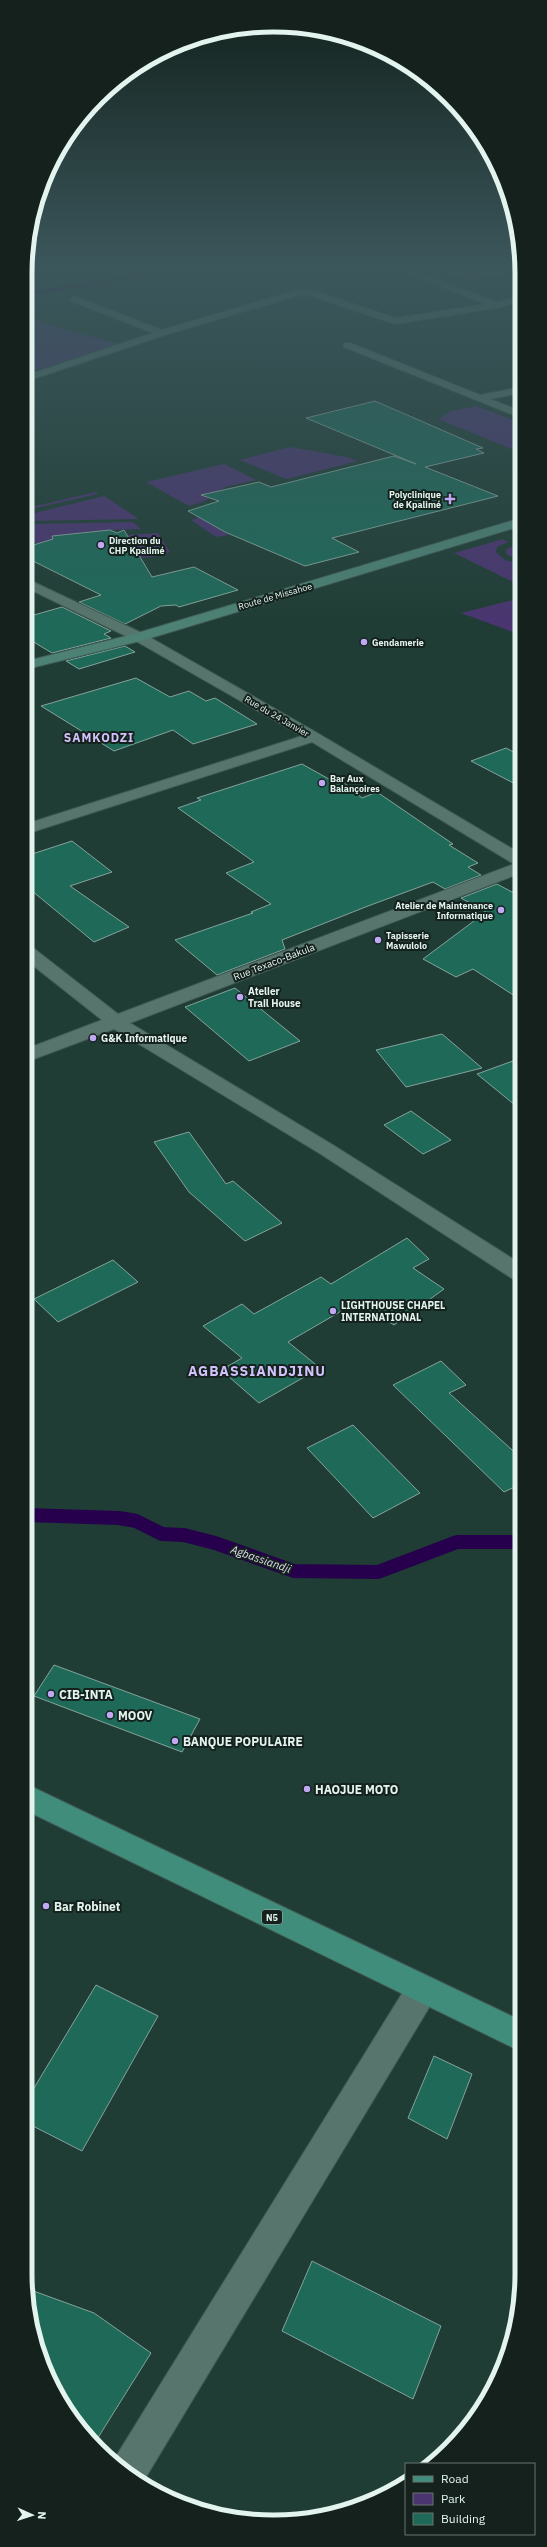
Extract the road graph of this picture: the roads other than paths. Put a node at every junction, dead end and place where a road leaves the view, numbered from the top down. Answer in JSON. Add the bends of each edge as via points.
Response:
{"nodes":[{"id":1,"x":449,"y":386,"type":"edge"},
{"id":2,"x":515,"y":391,"type":"edge"},
{"id":3,"x":479,"y":398,"type":"junction"},
{"id":4,"x":515,"y":413,"type":"edge"},
{"id":5,"x":515,"y":524,"type":"edge"},
{"id":6,"x":32,"y":585,"type":"edge"},
{"id":7,"x":138,"y":637,"type":"junction"},
{"id":8,"x":32,"y":664,"type":"edge"},
{"id":9,"x":314,"y":737,"type":"junction"},
{"id":10,"x":32,"y":827,"type":"edge"},
{"id":11,"x":515,"y":857,"type":"edge"},
{"id":12,"x":515,"y":869,"type":"edge"},
{"id":13,"x":32,"y":956,"type":"edge"},
{"id":14,"x":116,"y":1022,"type":"junction"},
{"id":15,"x":32,"y":1054,"type":"edge"},
{"id":16,"x":515,"y":1270,"type":"edge"},
{"id":17,"x":32,"y":1799,"type":"edge"},
{"id":18,"x":422,"y":1990,"type":"junction"},
{"id":19,"x":515,"y":2034,"type":"edge"},
{"id":20,"x":130,"y":2468,"type":"edge"}],
"edges":[{"from":1,"to":3,"type":"street"},
{"from":2,"to":3,"type":"street"},
{"from":3,"to":4,"type":"street"},
{"from":5,"to":7,"type":"main road","name":"Route de Missahoe"},
{"from":6,"to":7,"type":"street","name":"Rue du 24 Janvier"},
{"from":7,"to":8,"type":"main road","name":"Route de Missahoe"},
{"from":7,"to":9,"type":"street","name":"Rue du 24 Janvier"},
{"from":9,"to":10,"type":"street"},
{"from":9,"to":11,"type":"street","name":"Rue du 24 Janvier"},
{"from":12,"to":14,"type":"street","name":"Rue Texaco-Bakula"},
{"from":13,"to":14,"type":"street"},
{"from":14,"to":15,"type":"street","name":"Rue Texaco-Bakula"},
{"from":14,"to":16,"type":"street","via":[[326,1149]]},
{"from":17,"to":18,"type":"main road","name":"N5","number":"N5"},
{"from":18,"to":19,"type":"main road","name":"N5","number":"N5"},
{"from":18,"to":20,"type":"street"}]}
